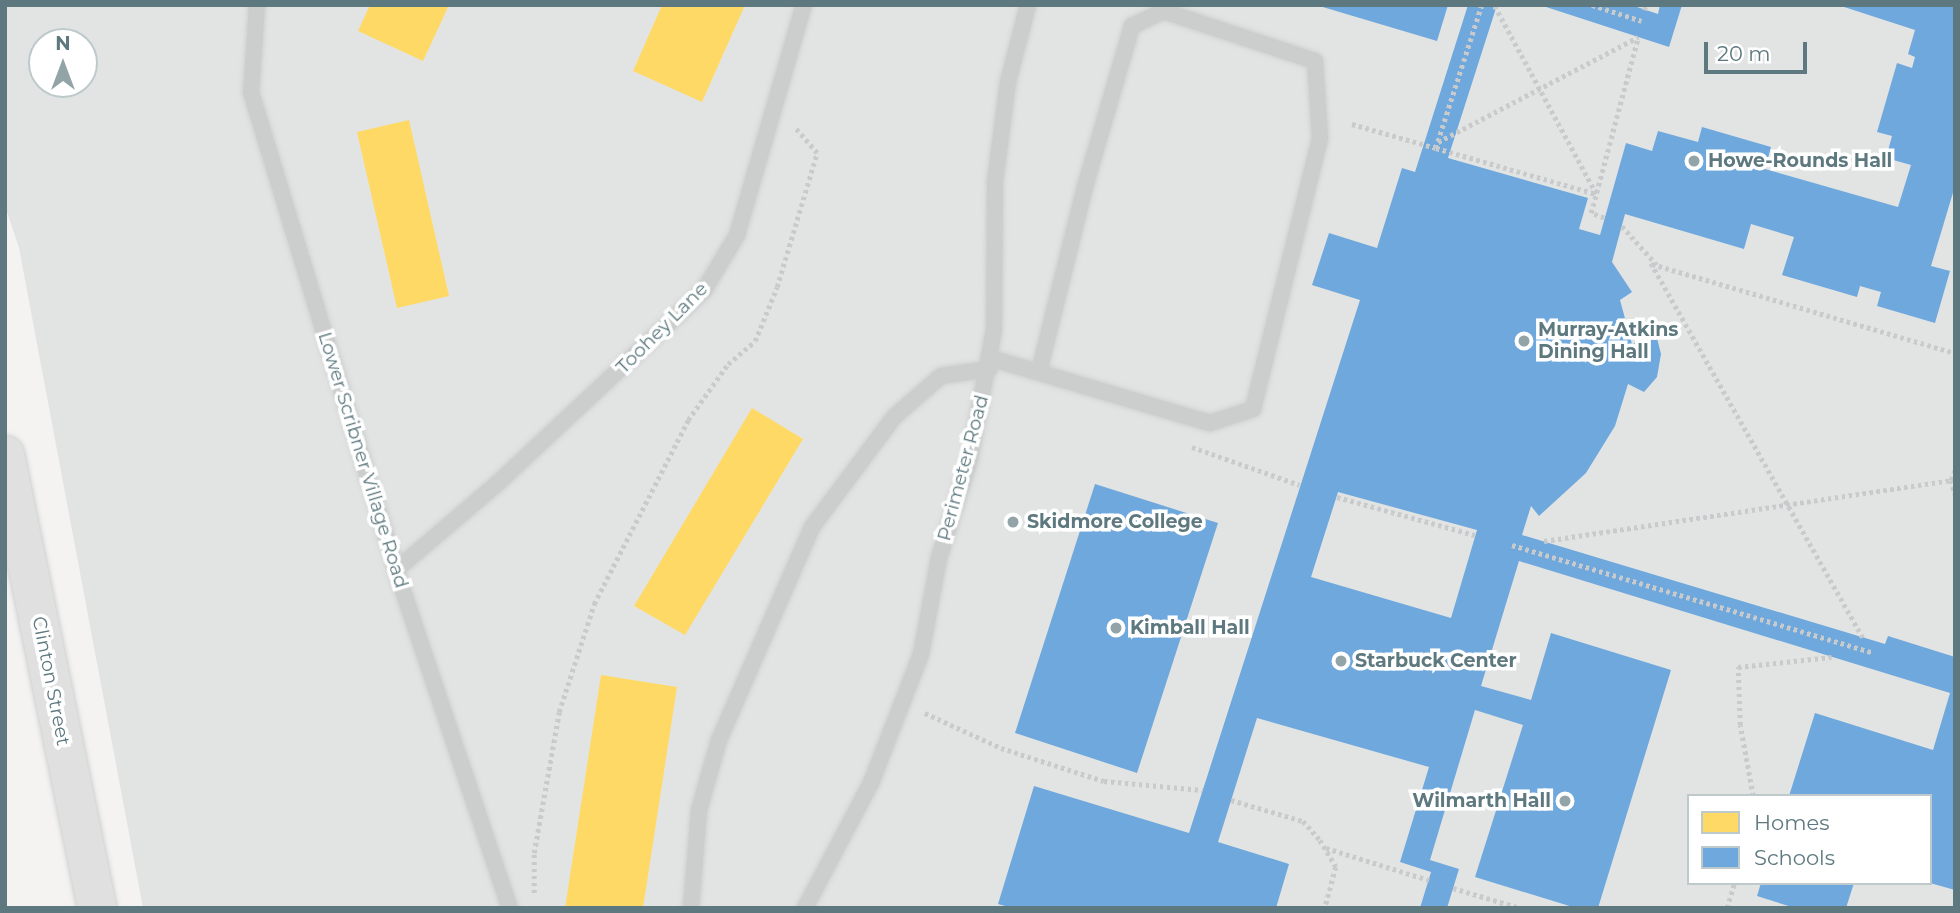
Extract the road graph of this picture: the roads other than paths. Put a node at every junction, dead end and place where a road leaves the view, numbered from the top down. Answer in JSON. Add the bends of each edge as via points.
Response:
{"nodes":[{"id":1,"x":257,"y":5,"type":"edge"},
{"id":2,"x":804,"y":5,"type":"edge"},
{"id":3,"x":1028,"y":5,"type":"edge"},
{"id":4,"x":989,"y":363,"type":"junction"},
{"id":5,"x":1039,"y":371,"type":"junction"},
{"id":6,"x":5,"y":455,"type":"edge"},
{"id":7,"x":13,"y":536,"type":"edge"},
{"id":8,"x":396,"y":570,"type":"junction"},
{"id":9,"x":97,"y":908,"type":"edge"},
{"id":10,"x":510,"y":908,"type":"edge"},
{"id":11,"x":691,"y":908,"type":"edge"},
{"id":12,"x":805,"y":908,"type":"edge"}],
"edges":[{"from":1,"to":8,"type":"lane","name":"Lower Scribner Village Road","via":[[251,92]]},
{"from":2,"to":8,"type":"lane","name":"Toohey Lane","via":[[737,235],[704,290],[499,482]]},
{"from":3,"to":4,"type":"lane","name":"Perimeter Road","via":[[1007,82],[995,182],[998,256]]},
{"from":4,"to":5,"type":"lane"},
{"from":4,"to":11,"type":"lane","via":[[941,376],[894,417],[812,527],[719,740],[699,810]]},
{"from":4,"to":12,"type":"lane","name":"Perimeter Road","via":[[970,459],[939,558],[921,654],[871,783]]},
{"from":5,"to":5,"type":"lane","via":[[1210,423],[1253,409],[1320,138],[1315,61],[1164,11],[1132,26]]},
{"from":6,"to":7,"type":"street","name":"Clinton Street"},
{"from":7,"to":9,"type":"street","name":"Clinton Street"},
{"from":8,"to":10,"type":"lane","name":"Lower Scribner Village Road"}]}
